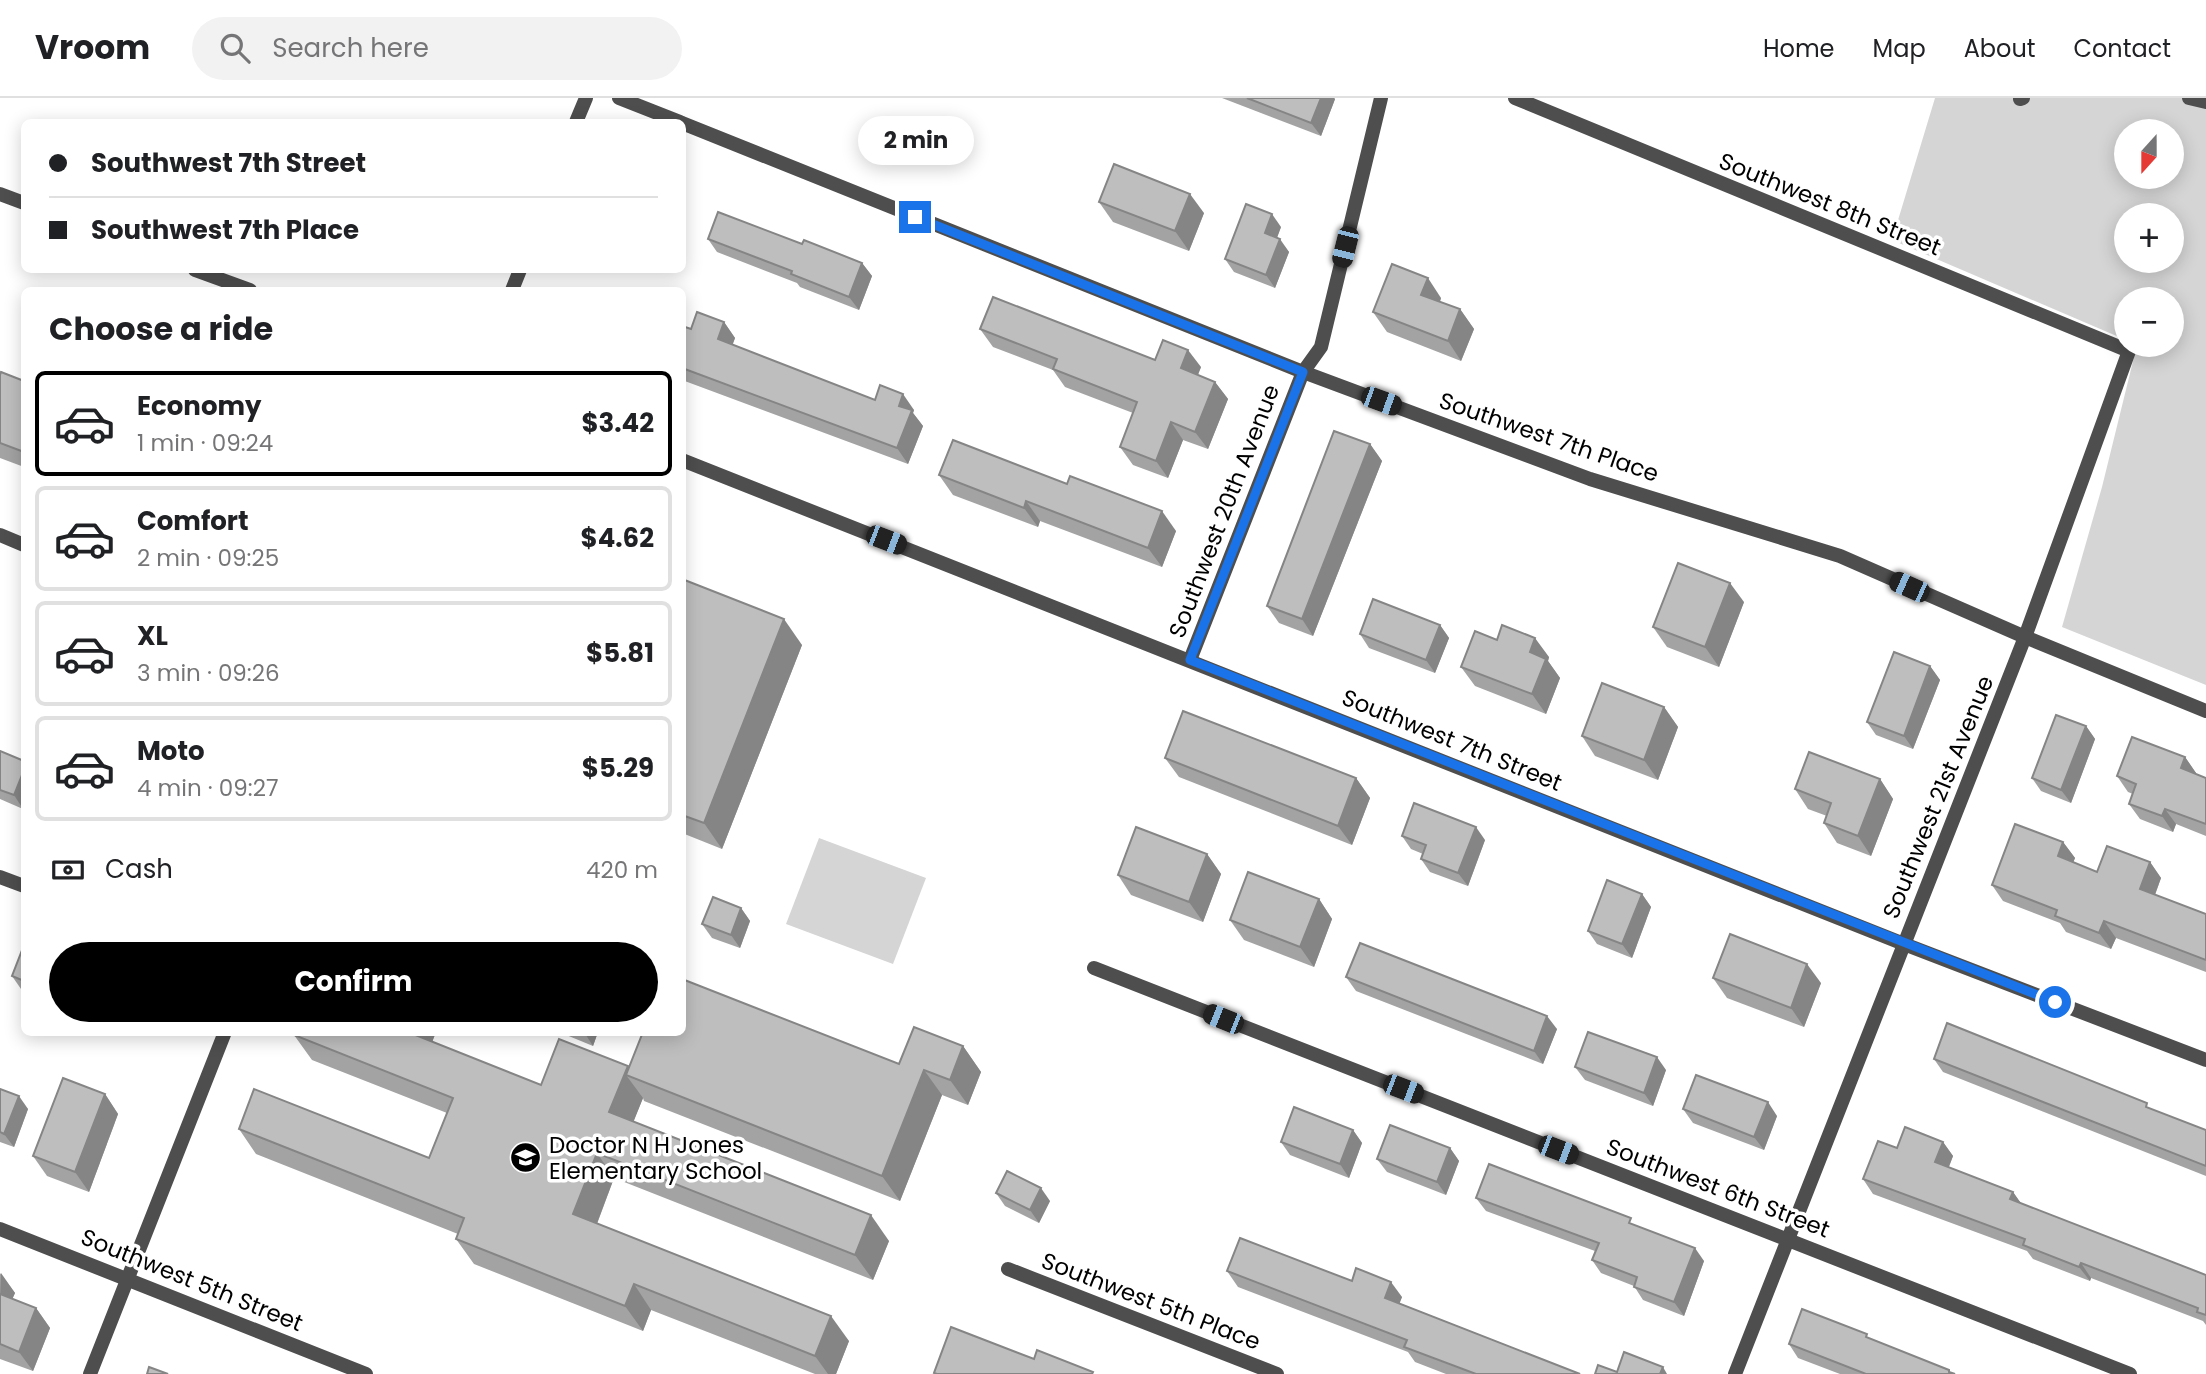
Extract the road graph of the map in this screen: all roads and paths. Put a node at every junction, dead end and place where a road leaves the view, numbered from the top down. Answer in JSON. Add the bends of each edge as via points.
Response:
{"nodes":[{"id":1,"x":586,"y":98,"type":"edge"},
{"id":2,"x":619,"y":98,"type":"edge"},
{"id":3,"x":1381,"y":98,"type":"edge"},
{"id":4,"x":1515,"y":98,"type":"edge"},
{"id":5,"x":2189,"y":98,"type":"edge"},
{"id":6,"x":2206,"y":102,"type":"edge"},
{"id":7,"x":577,"y":119,"type":"edge"},
{"id":8,"x":671,"y":119,"type":"edge"},
{"id":9,"x":686,"y":125,"type":"edge"},
{"id":10,"x":0,"y":194,"type":"edge"},
{"id":11,"x":21,"y":202,"type":"edge"},
{"id":12,"x":203,"y":273,"type":"edge"},
{"id":13,"x":242,"y":287,"type":"edge"},
{"id":14,"x":2114,"y":345,"type":"edge"},
{"id":15,"x":2127,"y":357,"type":"edge"},
{"id":16,"x":1303,"y":372,"type":"junction"},
{"id":17,"x":686,"y":462,"type":"edge"},
{"id":18,"x":0,"y":535,"type":"edge"},
{"id":19,"x":21,"y":544,"type":"edge"},
{"id":20,"x":2025,"y":637,"type":"junction"},
{"id":21,"x":1190,"y":660,"type":"junction"},
{"id":22,"x":2206,"y":711,"type":"edge"},
{"id":23,"x":0,"y":877,"type":"edge"},
{"id":24,"x":21,"y":886,"type":"edge"},
{"id":25,"x":1904,"y":944,"type":"junction"},
{"id":26,"x":1094,"y":968,"type":"dead end"},
{"id":27,"x":223,"y":1036,"type":"edge"},
{"id":28,"x":2206,"y":1060,"type":"edge"},
{"id":29,"x":0,"y":1228,"type":"edge"},
{"id":30,"x":1786,"y":1240,"type":"junction"},
{"id":31,"x":1008,"y":1269,"type":"dead end"},
{"id":32,"x":128,"y":1279,"type":"junction"},
{"id":33,"x":90,"y":1374,"type":"edge"},
{"id":34,"x":366,"y":1374,"type":"edge"},
{"id":35,"x":1277,"y":1374,"type":"edge"},
{"id":36,"x":1735,"y":1374,"type":"edge"},
{"id":37,"x":2130,"y":1374,"type":"edge"}],
"edges":[{"from":1,"to":7,"type":"street"},
{"from":2,"to":8,"type":"street","name":"Southwest 7th Place"},
{"from":3,"to":16,"type":"street","name":"Southwest 20th Avenue","via":[[1321,346]]},
{"from":4,"to":14,"type":"street","name":"Southwest 8th Street"},
{"from":5,"to":6,"type":"street"},
{"from":9,"to":16,"type":"street","name":"Southwest 7th Place"},
{"from":10,"to":11,"type":"street"},
{"from":12,"to":13,"type":"street"},
{"from":15,"to":20,"type":"street","name":"Southwest 21st Avenue"},
{"from":16,"to":20,"type":"street","name":"Southwest 7th Place","via":[[1590,479],[1840,556]]},
{"from":16,"to":21,"type":"street","name":"Southwest 20th Avenue"},
{"from":17,"to":21,"type":"street","name":"Southwest 7th Street"},
{"from":18,"to":19,"type":"street"},
{"from":20,"to":22,"type":"street","name":"Southwest 7th Place"},
{"from":20,"to":25,"type":"street","name":"Southwest 21st Avenue"},
{"from":21,"to":25,"type":"street","name":"Southwest 7th Street"},
{"from":23,"to":24,"type":"street"},
{"from":25,"to":28,"type":"street","name":"Southwest 7th Street"},
{"from":25,"to":30,"type":"street","name":"Southwest 21st Avenue"},
{"from":26,"to":30,"type":"street","name":"Southwest 6th Street"},
{"from":27,"to":32,"type":"street"},
{"from":29,"to":32,"type":"street","name":"Southwest 5th Street"},
{"from":30,"to":36,"type":"street","name":"Southwest 21st Avenue"},
{"from":30,"to":37,"type":"street","name":"Southwest 6th Street"},
{"from":31,"to":35,"type":"street","name":"Southwest 5th Place"},
{"from":32,"to":33,"type":"street"},
{"from":32,"to":34,"type":"street","name":"Southwest 5th Street"}]}
